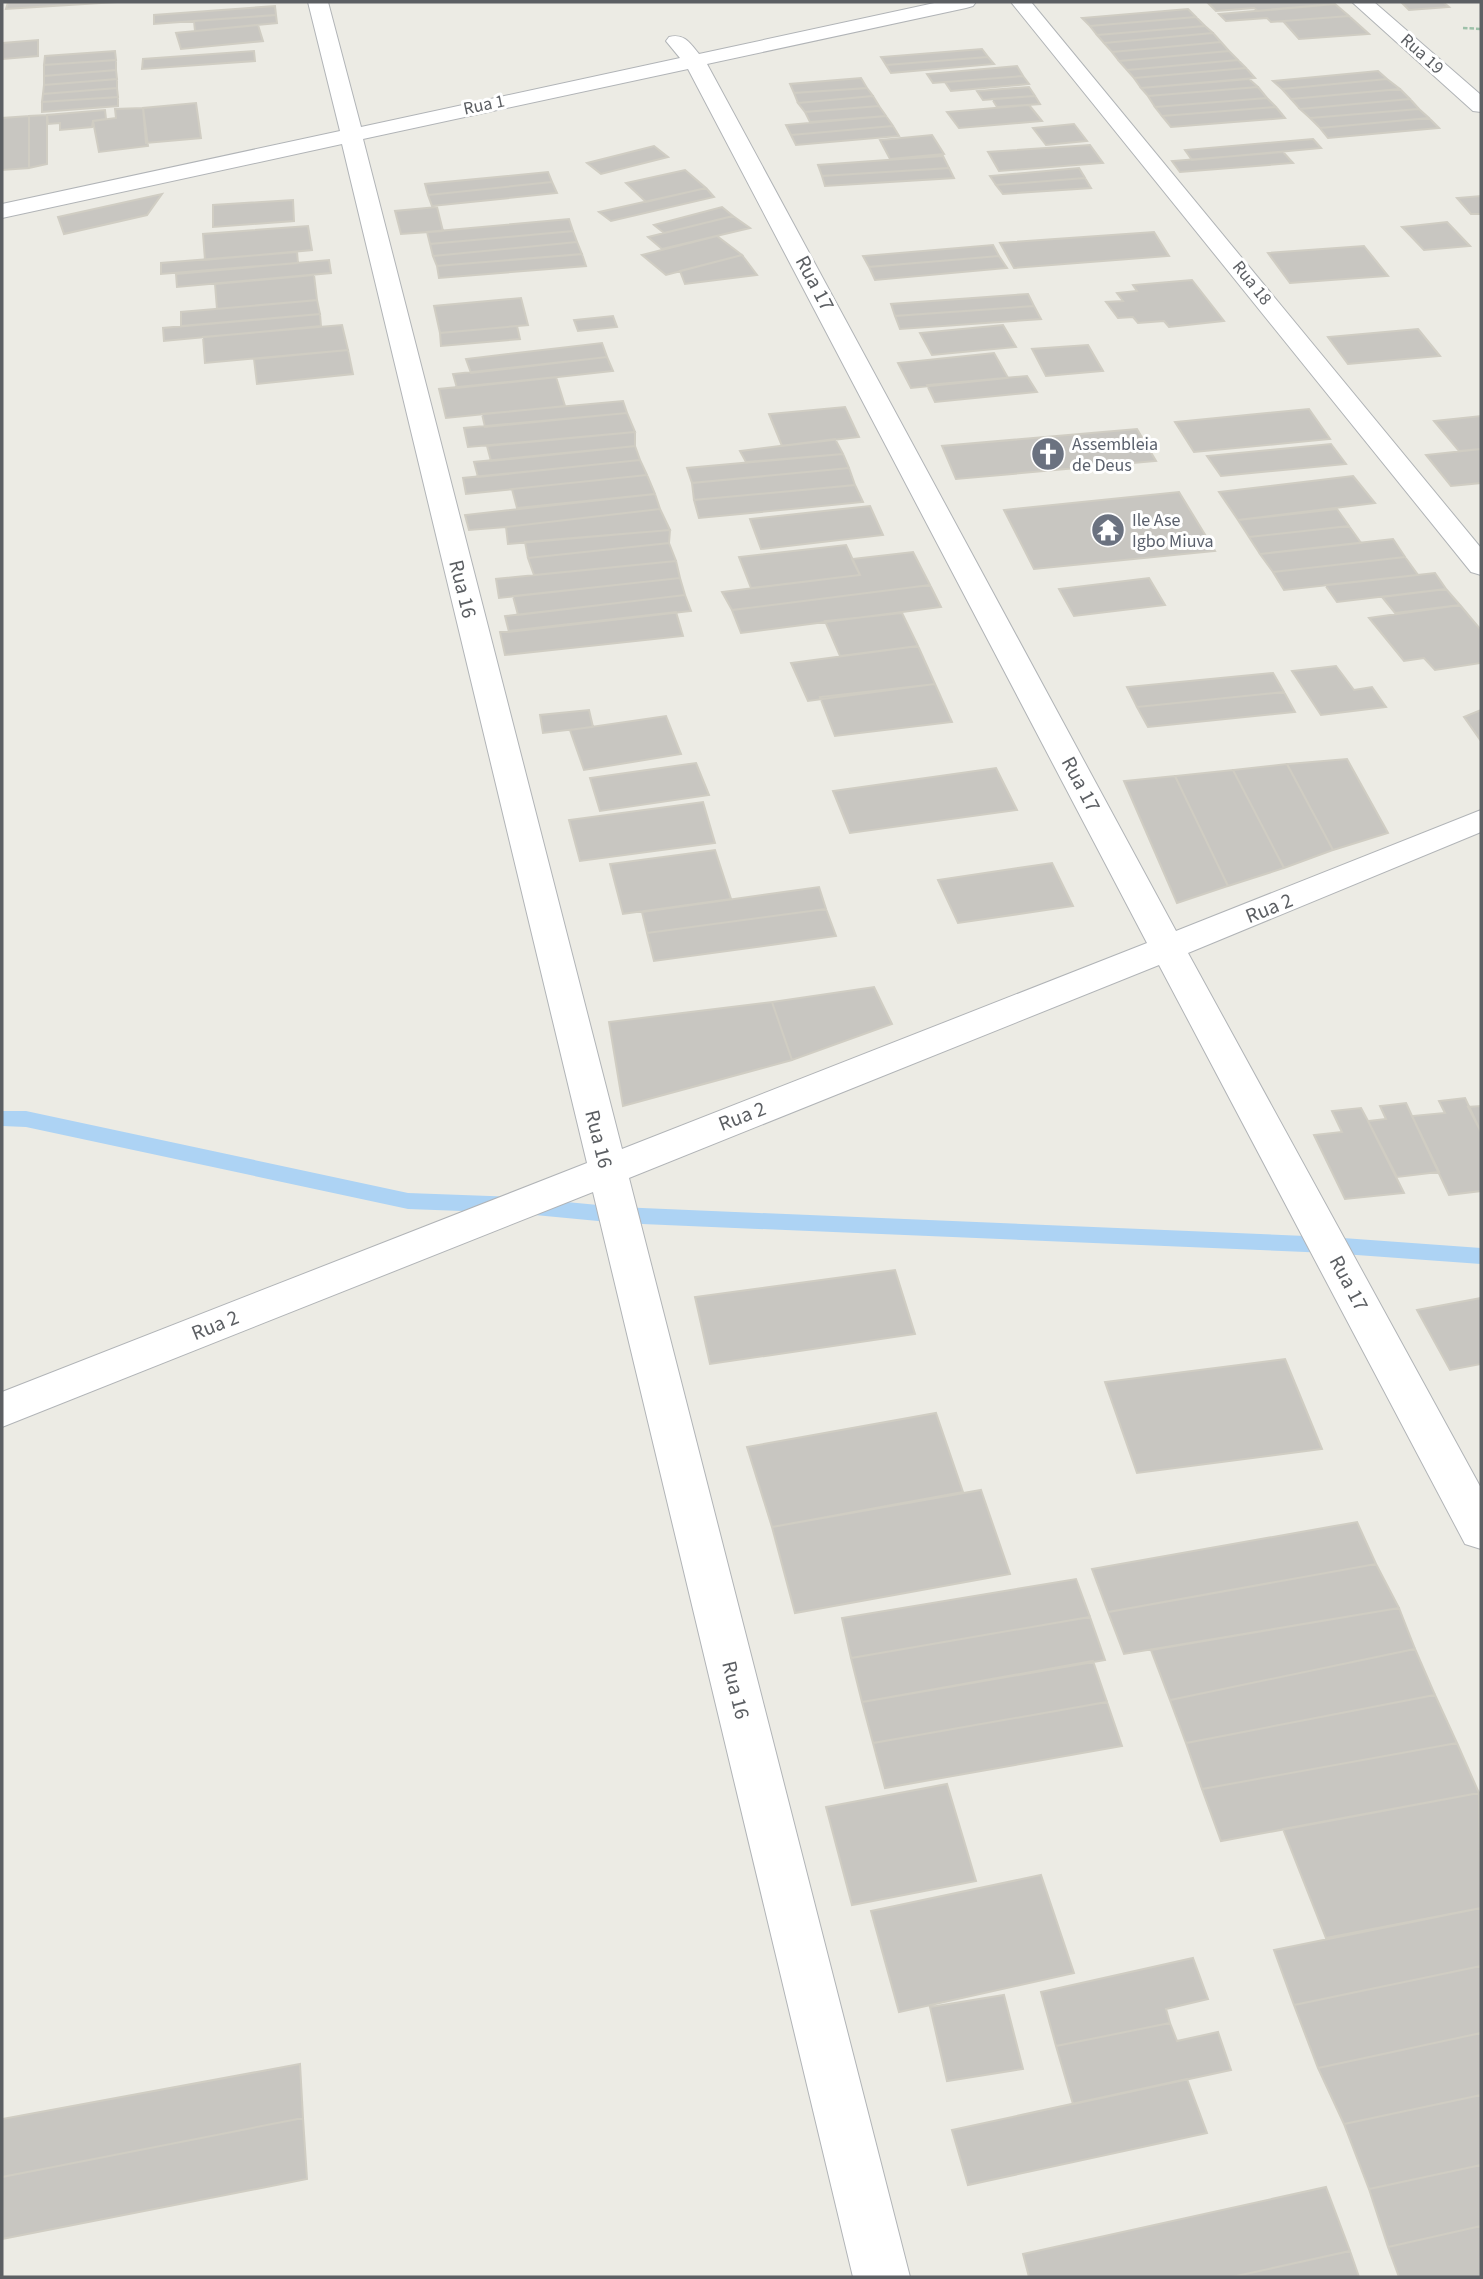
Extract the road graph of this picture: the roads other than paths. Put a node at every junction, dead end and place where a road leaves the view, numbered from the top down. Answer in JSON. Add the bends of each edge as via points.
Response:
{"nodes":[{"id":1,"x":318,"y":2,"type":"edge"},
{"id":2,"x":966,"y":2,"type":"edge"},
{"id":3,"x":1021,"y":2,"type":"edge"},
{"id":4,"x":1363,"y":2,"type":"edge"},
{"id":5,"x":681,"y":46,"type":"junction"},
{"id":6,"x":1481,"y":106,"type":"edge"},
{"id":7,"x":348,"y":119,"type":"junction"},
{"id":8,"x":2,"y":211,"type":"edge"},
{"id":9,"x":1481,"y":566,"type":"edge"},
{"id":10,"x":1481,"y":820,"type":"edge"},
{"id":11,"x":1168,"y":949,"type":"junction"},
{"id":12,"x":607,"y":1169,"type":"junction"},
{"id":13,"x":2,"y":1410,"type":"edge"},
{"id":14,"x":1481,"y":1530,"type":"edge"},
{"id":15,"x":882,"y":2277,"type":"edge"}],
"edges":[{"from":1,"to":7,"type":"street","name":"Rua 16"},
{"from":2,"to":5,"type":"street","name":"Rua 1"},
{"from":3,"to":9,"type":"street","name":"Rua 18"},
{"from":4,"to":6,"type":"street","name":"Rua 19"},
{"from":5,"to":7,"type":"street","name":"Rua 1"},
{"from":5,"to":11,"type":"street","name":"Rua 17"},
{"from":7,"to":8,"type":"street","name":"Rua 1"},
{"from":7,"to":12,"type":"street","name":"Rua 16"},
{"from":10,"to":11,"type":"street","name":"Rua 2"},
{"from":11,"to":12,"type":"street","name":"Rua 2"},
{"from":11,"to":14,"type":"street","name":"Rua 17"},
{"from":12,"to":13,"type":"street","name":"Rua 2"},
{"from":12,"to":15,"type":"street","name":"Rua 16"}]}
